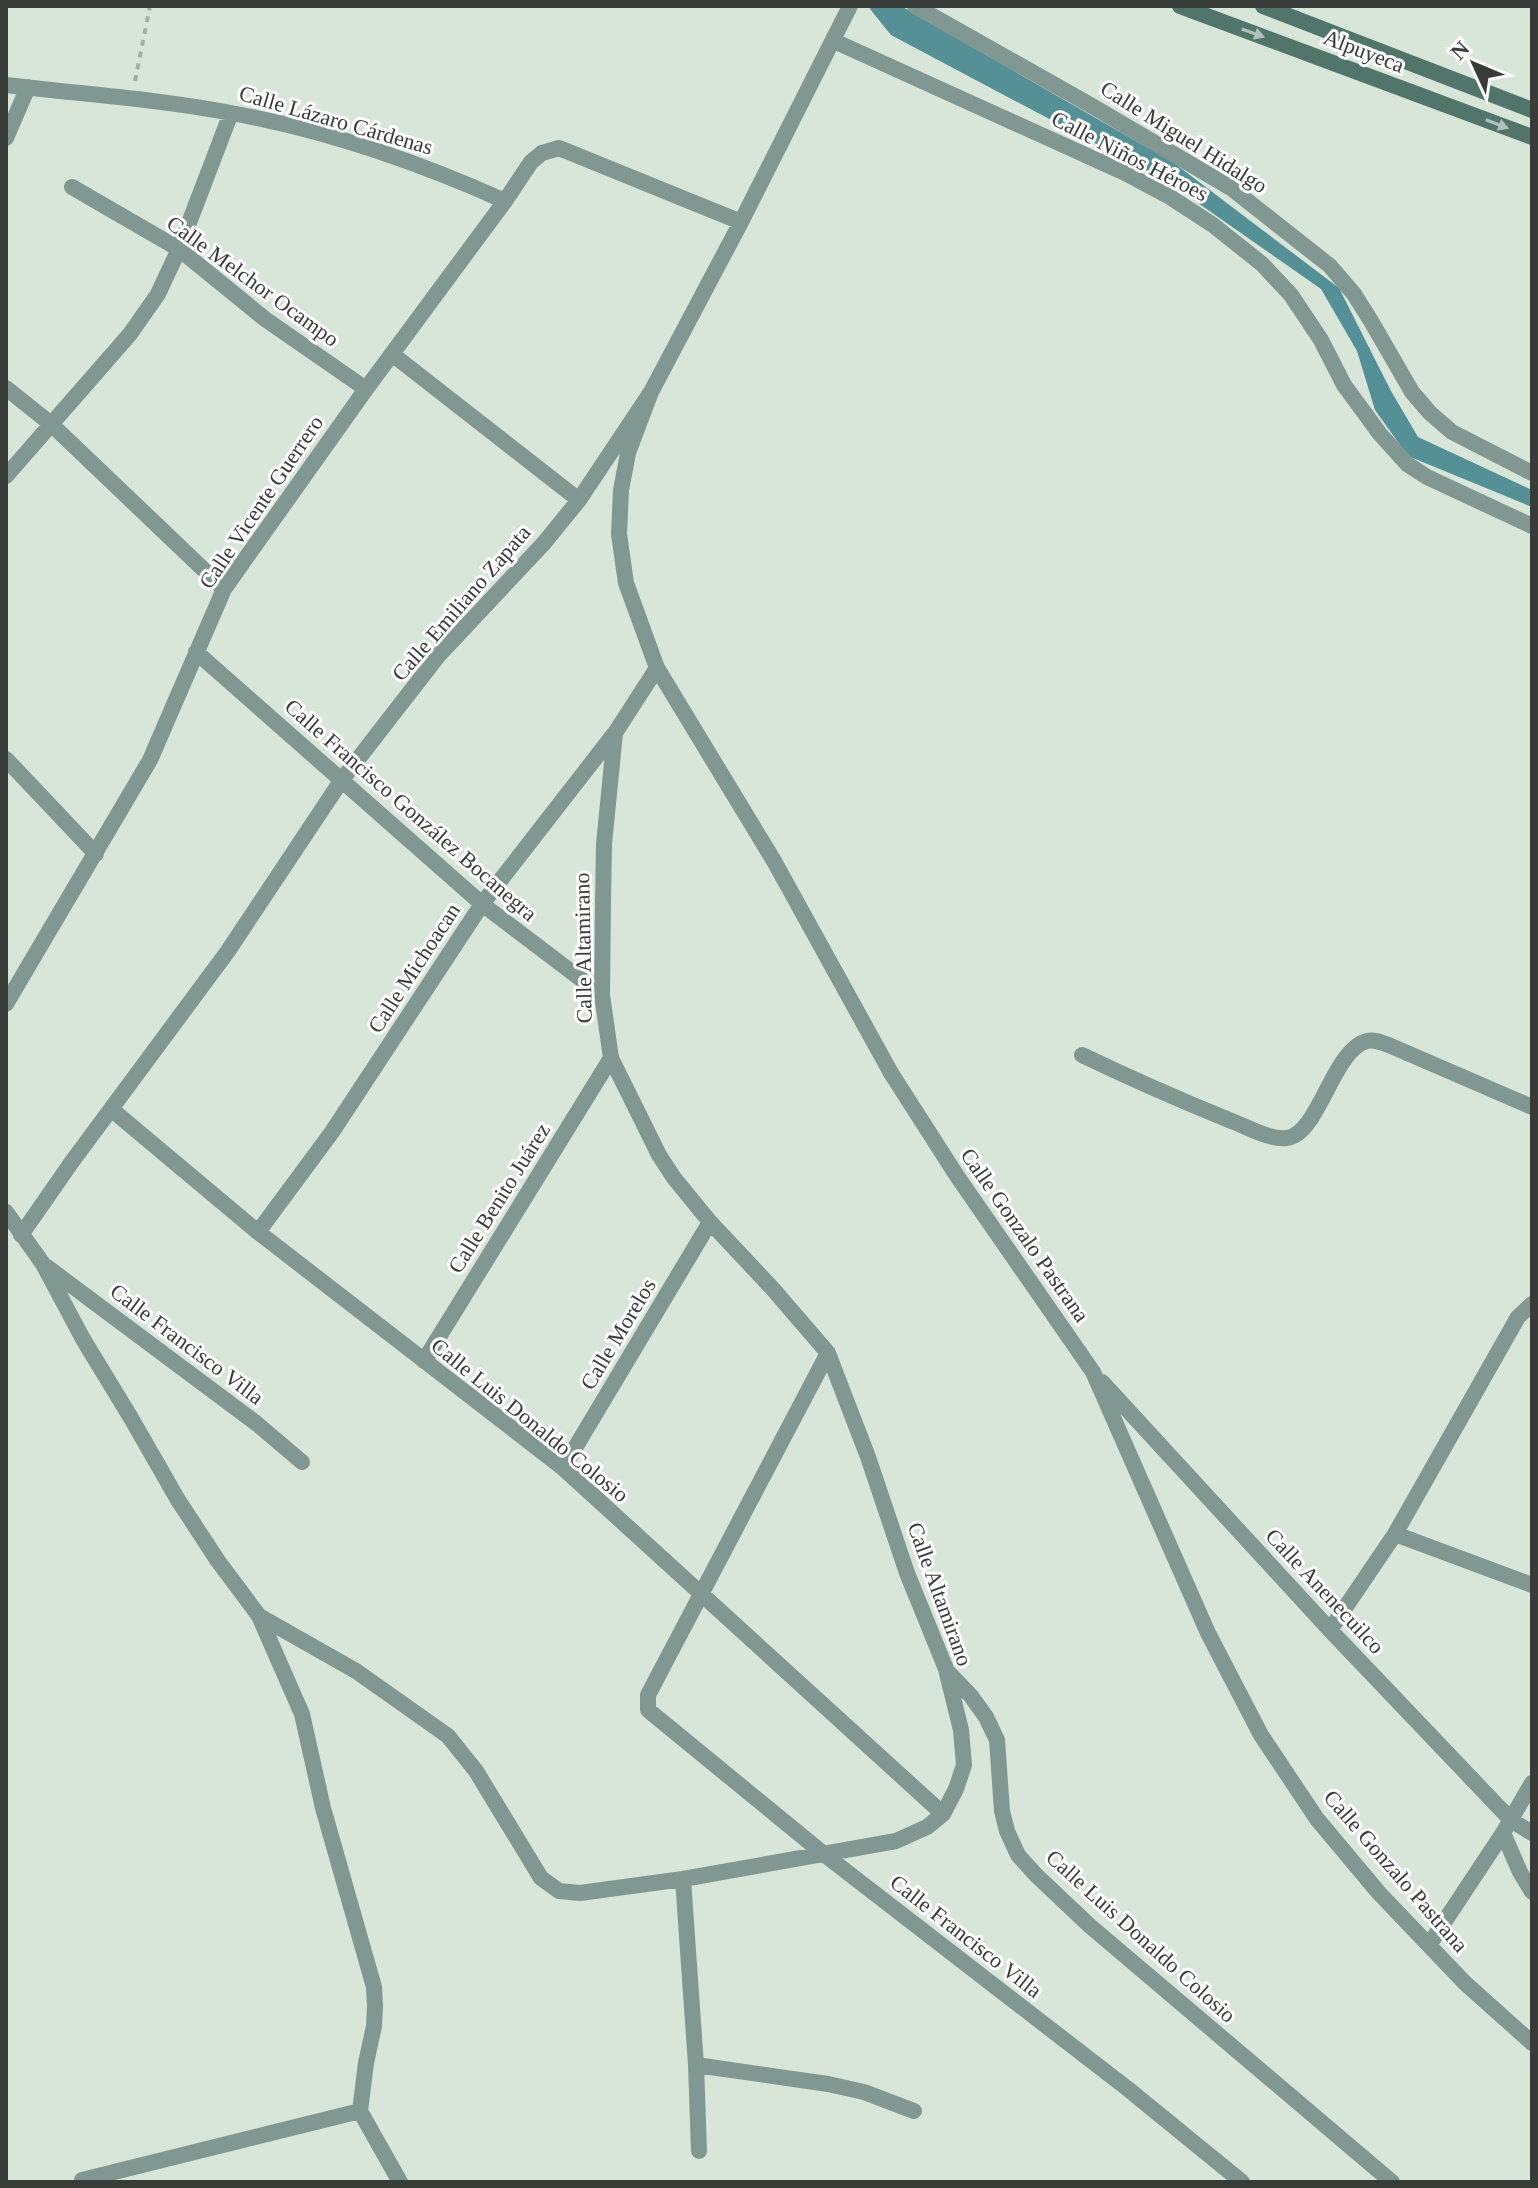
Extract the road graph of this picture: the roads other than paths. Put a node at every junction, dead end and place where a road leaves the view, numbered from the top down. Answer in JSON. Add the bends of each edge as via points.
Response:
{"nodes":[{"id":1,"x":850,"y":6,"type":"edge"},
{"id":2,"x":915,"y":6,"type":"edge"},
{"id":3,"x":1180,"y":6,"type":"edge"},
{"id":4,"x":1263,"y":6,"type":"edge"},
{"id":5,"x":834,"y":41,"type":"junction"},
{"id":6,"x":6,"y":85,"type":"edge"},
{"id":7,"x":28,"y":87,"type":"junction"},
{"id":8,"x":1532,"y":110,"type":"edge"},
{"id":9,"x":231,"y":113,"type":"junction"},
{"id":10,"x":1532,"y":137,"type":"edge"},
{"id":11,"x":6,"y":138,"type":"edge"},
{"id":12,"x":72,"y":187,"type":"dead end"},
{"id":13,"x":505,"y":201,"type":"junction"},
{"id":14,"x":741,"y":222,"type":"junction"},
{"id":15,"x":179,"y":249,"type":"junction"},
{"id":16,"x":392,"y":354,"type":"junction"},
{"id":17,"x":6,"y":388,"type":"edge"},
{"id":18,"x":366,"y":389,"type":"junction"},
{"id":19,"x":651,"y":392,"type":"junction"},
{"id":20,"x":51,"y":424,"type":"junction"},
{"id":21,"x":1532,"y":473,"type":"edge"},
{"id":22,"x":6,"y":476,"type":"edge"},
{"id":23,"x":579,"y":500,"type":"junction"},
{"id":24,"x":1532,"y":526,"type":"edge"},
{"id":25,"x":224,"y":589,"type":"junction"},
{"id":26,"x":196,"y":652,"type":"junction"},
{"id":27,"x":657,"y":668,"type":"junction"},
{"id":28,"x":615,"y":733,"type":"junction"},
{"id":29,"x":6,"y":759,"type":"edge"},
{"id":30,"x":341,"y":781,"type":"junction"},
{"id":31,"x":96,"y":854,"type":"junction"},
{"id":32,"x":482,"y":904,"type":"junction"},
{"id":33,"x":602,"y":995,"type":"junction"},
{"id":34,"x":6,"y":1004,"type":"edge"},
{"id":35,"x":1082,"y":1055,"type":"dead end"},
{"id":36,"x":611,"y":1058,"type":"junction"},
{"id":37,"x":1532,"y":1107,"type":"edge"},
{"id":38,"x":111,"y":1109,"type":"junction"},
{"id":39,"x":6,"y":1212,"type":"edge"},
{"id":40,"x":710,"y":1222,"type":"junction"},
{"id":41,"x":258,"y":1232,"type":"junction"},
{"id":42,"x":21,"y":1235,"type":"junction"},
{"id":43,"x":43,"y":1264,"type":"junction"},
{"id":44,"x":1532,"y":1304,"type":"edge"},
{"id":45,"x":828,"y":1353,"type":"junction"},
{"id":46,"x":424,"y":1361,"type":"junction"},
{"id":47,"x":1093,"y":1372,"type":"junction"},
{"id":48,"x":302,"y":1462,"type":"dead end"},
{"id":49,"x":563,"y":1468,"type":"junction"},
{"id":50,"x":1395,"y":1534,"type":"junction"},
{"id":51,"x":1532,"y":1585,"type":"edge"},
{"id":52,"x":701,"y":1594,"type":"junction"},
{"id":53,"x":259,"y":1616,"type":"junction"},
{"id":54,"x":1330,"y":1630,"type":"junction"},
{"id":55,"x":946,"y":1669,"type":"junction"},
{"id":56,"x":1532,"y":1783,"type":"edge"},
{"id":57,"x":943,"y":1814,"type":"junction"},
{"id":58,"x":1507,"y":1827,"type":"junction"},
{"id":59,"x":1532,"y":1833,"type":"edge"},
{"id":60,"x":825,"y":1855,"type":"junction"},
{"id":61,"x":683,"y":1879,"type":"junction"},
{"id":62,"x":1532,"y":1892,"type":"edge"},
{"id":63,"x":1429,"y":1945,"type":"junction"},
{"id":64,"x":1532,"y":2043,"type":"edge"},
{"id":65,"x":696,"y":2065,"type":"junction"},
{"id":66,"x":360,"y":2111,"type":"junction"},
{"id":67,"x":914,"y":2111,"type":"dead end"},
{"id":68,"x":699,"y":2151,"type":"dead end"},
{"id":69,"x":82,"y":2180,"type":"dead end"},
{"id":70,"x":400,"y":2182,"type":"edge"},
{"id":71,"x":1242,"y":2182,"type":"edge"},
{"id":72,"x":1392,"y":2182,"type":"edge"}],
"edges":[{"from":1,"to":5,"type":"street","name":"Calle Emiliano Zapata"},
{"from":2,"to":21,"type":"street","name":"Calle Miguel Hidalgo","via":[[1231,188],[1330,266],[1354,294],[1430,413],[1452,432]]},
{"from":3,"to":10,"type":"main road","name":"Alpuyeca","one_way":true},
{"from":4,"to":8,"type":"main road","name":"Alpuyeca"},
{"from":5,"to":14,"type":"street","name":"Calle Emiliano Zapata"},
{"from":5,"to":24,"type":"street","name":"Calle Niños Héroes","via":[[1125,173],[1213,225],[1291,295],[1344,385],[1407,464]]},
{"from":6,"to":7,"type":"street","name":"Calle Lázaro Cárdenas"},
{"from":7,"to":9,"type":"street","name":"Calle Lázaro Cárdenas"},
{"from":7,"to":11,"type":"street"},
{"from":9,"to":13,"type":"street","name":"Calle Lázaro Cárdenas","via":[[392,155]]},
{"from":9,"to":15,"type":"street"},
{"from":12,"to":15,"type":"street","name":"Calle Melchor Ocampo"},
{"from":13,"to":14,"type":"street","name":"Calle Vicente Guerrero","via":[[531,162],[559,148]]},
{"from":13,"to":16,"type":"street","name":"Calle Vicente Guerrero"},
{"from":14,"to":19,"type":"street","name":"Calle Emiliano Zapata"},
{"from":15,"to":18,"type":"street","name":"Calle Melchor Ocampo","via":[[265,319]]},
{"from":15,"to":20,"type":"street","via":[[158,294],[130,334]]},
{"from":16,"to":18,"type":"street","name":"Calle Vicente Guerrero"},
{"from":16,"to":23,"type":"street"},
{"from":17,"to":20,"type":"street"},
{"from":18,"to":25,"type":"street","name":"Calle Vicente Guerrero"},
{"from":19,"to":23,"type":"street","name":"Calle Emiliano Zapata"},
{"from":19,"to":27,"type":"street","name":"Calle Gonzalo Pastrana","via":[[628,453],[619,534],[626,583]]},
{"from":20,"to":22,"type":"street"},
{"from":20,"to":25,"type":"street"},
{"from":23,"to":30,"type":"street","name":"Calle Emiliano Zapata","via":[[438,656]]},
{"from":25,"to":26,"type":"street","name":"Calle Vicente Guerrero"},
{"from":26,"to":30,"type":"street","name":"Calle Francisco González Bocanegra"},
{"from":26,"to":31,"type":"street","name":"Calle Vicente Guerrero","via":[[150,760]]},
{"from":27,"to":28,"type":"street","name":"Calle Altamirano"},
{"from":27,"to":47,"type":"street","name":"Calle Gonzalo Pastrana","via":[[774,861],[891,1073]]},
{"from":28,"to":32,"type":"street","name":"Calle Michoacan"},
{"from":28,"to":33,"type":"street","name":"Calle Altamirano","via":[[604,844]]},
{"from":29,"to":31,"type":"street"},
{"from":30,"to":32,"type":"street","name":"Calle Francisco González Bocanegra"},
{"from":30,"to":38,"type":"street","name":"Calle Emiliano Zapata","via":[[228,951]]},
{"from":31,"to":34,"type":"street","name":"Calle Vicente Guerrero"},
{"from":32,"to":33,"type":"street","name":"Calle Francisco González Bocanegra"},
{"from":32,"to":41,"type":"street","name":"Calle Michoacan","via":[[332,1132]]},
{"from":33,"to":36,"type":"street","name":"Calle Altamirano"},
{"from":35,"to":37,"type":"street","via":[[1282,1139],[1305,1126],[1344,1060],[1365,1042],[1391,1046]]},
{"from":36,"to":40,"type":"street","name":"Calle Altamirano","via":[[659,1155]]},
{"from":36,"to":46,"type":"street","name":"Calle Benito Juárez"},
{"from":38,"to":41,"type":"street","name":"Calle Luis Donaldo Colosio"},
{"from":38,"to":42,"type":"street","name":"Calle Emiliano Zapata"},
{"from":39,"to":42,"type":"street"},
{"from":40,"to":45,"type":"street","name":"Calle Altamirano"},
{"from":40,"to":49,"type":"street","name":"Calle Morelos"},
{"from":41,"to":46,"type":"street","name":"Calle Luis Donaldo Colosio"},
{"from":42,"to":43,"type":"street"},
{"from":43,"to":48,"type":"street","name":"Calle Francisco Villa"},
{"from":43,"to":53,"type":"street","via":[[178,1500]]},
{"from":44,"to":50,"type":"street","via":[[1503,1341]]},
{"from":45,"to":52,"type":"street"},
{"from":45,"to":55,"type":"street","name":"Calle Altamirano"},
{"from":46,"to":49,"type":"street","name":"Calle Luis Donaldo Colosio"},
{"from":47,"to":54,"type":"street","name":"Calle Anenecuilco"},
{"from":47,"to":63,"type":"street","name":"Calle Gonzalo Pastrana","via":[[1208,1633],[1261,1735],[1317,1819]]},
{"from":49,"to":52,"type":"street","name":"Calle Luis Donaldo Colosio"},
{"from":50,"to":51,"type":"street"},
{"from":50,"to":54,"type":"street"},
{"from":52,"to":57,"type":"street","name":"Calle Luis Donaldo Colosio"},
{"from":52,"to":60,"type":"street","name":"Calle Francisco Villa","via":[[648,1695],[648,1710]]},
{"from":53,"to":61,"type":"street","via":[[356,1671],[448,1736],[476,1771],[541,1878],[559,1891],[580,1893]]},
{"from":53,"to":66,"type":"street","via":[[302,1714],[374,1987],[374,2026]]},
{"from":54,"to":58,"type":"street","name":"Calle Anenecuilco"},
{"from":55,"to":57,"type":"street","name":"Calle Altamirano","via":[[964,1765]]},
{"from":55,"to":72,"type":"street","name":"Calle Luis Donaldo Colosio","via":[[971,1696],[997,1740],[1002,1811],[1018,1855],[1090,1926]]},
{"from":56,"to":58,"type":"street"},
{"from":57,"to":60,"type":"street","via":[[896,1841]]},
{"from":58,"to":59,"type":"street","name":"Calle Anenecuilco"},
{"from":58,"to":62,"type":"street","via":[[1520,1872]]},
{"from":58,"to":63,"type":"street"},
{"from":60,"to":61,"type":"street"},
{"from":60,"to":71,"type":"street","name":"Calle Francisco Villa"},
{"from":61,"to":65,"type":"street"},
{"from":63,"to":64,"type":"street","name":"Calle Gonzalo Pastrana"},
{"from":65,"to":67,"type":"street","via":[[828,2084]]},
{"from":65,"to":68,"type":"street"},
{"from":66,"to":69,"type":"street"},
{"from":66,"to":70,"type":"street"}]}
